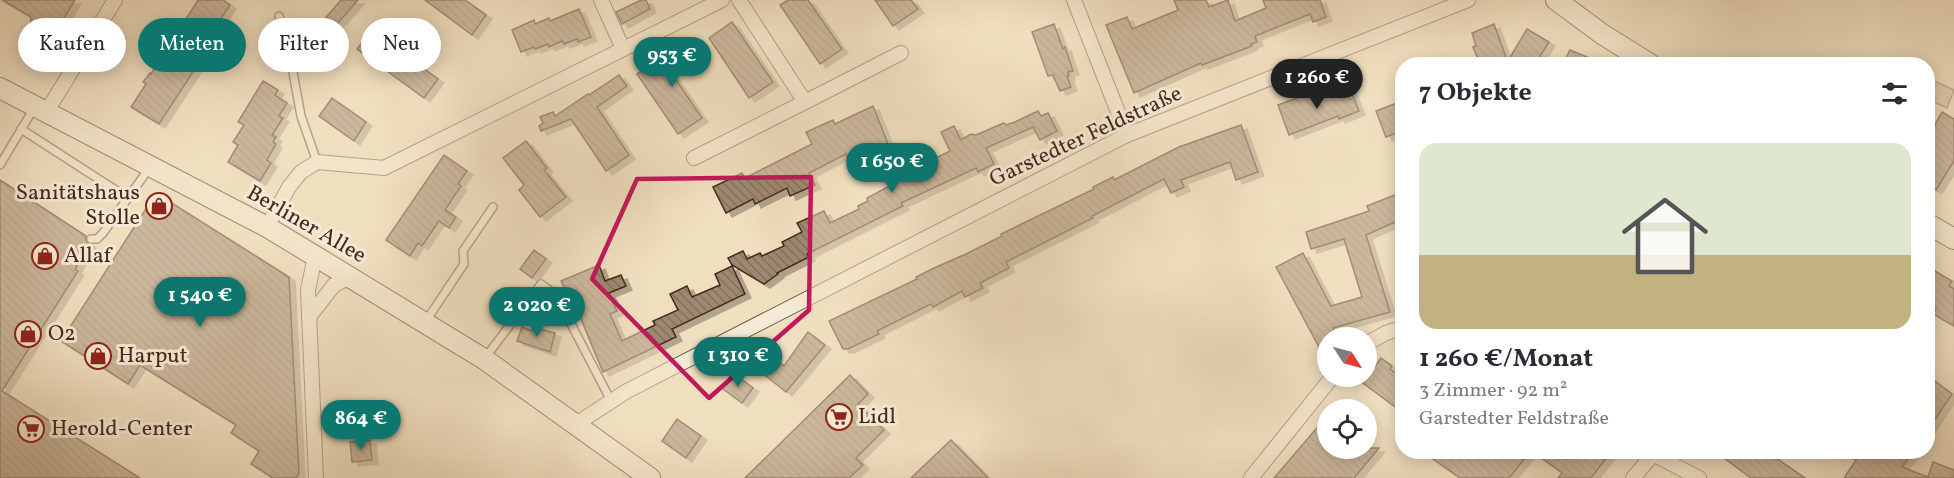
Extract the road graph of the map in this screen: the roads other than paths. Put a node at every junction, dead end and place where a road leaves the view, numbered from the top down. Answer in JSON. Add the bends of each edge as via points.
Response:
{"nodes":[{"id":1,"x":115,"y":0,"type":"edge"},
{"id":2,"x":601,"y":0,"type":"edge"},
{"id":3,"x":722,"y":0,"type":"edge"},
{"id":4,"x":739,"y":0,"type":"edge"},
{"id":5,"x":1074,"y":0,"type":"edge"},
{"id":6,"x":1468,"y":0,"type":"edge"},
{"id":7,"x":1556,"y":0,"type":"edge"},
{"id":8,"x":279,"y":16,"type":"dead end"},
{"id":9,"x":623,"y":49,"type":"junction"},
{"id":10,"x":901,"y":52,"type":"dead end"},
{"id":11,"x":1639,"y":57,"type":"edge"},
{"id":12,"x":0,"y":88,"type":"edge"},
{"id":13,"x":805,"y":102,"type":"junction"},
{"id":14,"x":41,"y":109,"type":"junction"},
{"id":15,"x":21,"y":129,"type":"junction"},
{"id":16,"x":1127,"y":135,"type":"junction"},
{"id":17,"x":694,"y":158,"type":"dead end"},
{"id":18,"x":317,"y":162,"type":"junction"},
{"id":19,"x":0,"y":165,"type":"edge"},
{"id":20,"x":150,"y":167,"type":"junction"},
{"id":21,"x":128,"y":198,"type":"junction"},
{"id":22,"x":493,"y":207,"type":"dead end"},
{"id":23,"x":267,"y":227,"type":"junction"},
{"id":24,"x":1935,"y":228,"type":"edge"},
{"id":25,"x":91,"y":239,"type":"dead end"},
{"id":26,"x":1954,"y":239,"type":"edge"},
{"id":27,"x":315,"y":256,"type":"junction"},
{"id":28,"x":350,"y":277,"type":"junction"},
{"id":29,"x":309,"y":317,"type":"junction"},
{"id":30,"x":425,"y":323,"type":"junction"},
{"id":31,"x":1395,"y":330,"type":"edge"},
{"id":32,"x":1377,"y":338,"type":"edge"},
{"id":33,"x":484,"y":359,"type":"junction"},
{"id":34,"x":1324,"y":387,"type":"edge"},
{"id":35,"x":611,"y":401,"type":"junction"},
{"id":36,"x":576,"y":424,"type":"junction"},
{"id":37,"x":1648,"y":459,"type":"edge"},
{"id":38,"x":1663,"y":459,"type":"edge"},
{"id":39,"x":316,"y":478,"type":"edge"},
{"id":40,"x":650,"y":478,"type":"edge"},
{"id":41,"x":1251,"y":478,"type":"edge"},
{"id":42,"x":1634,"y":478,"type":"edge"},
{"id":43,"x":1699,"y":478,"type":"edge"}],
"edges":[{"from":1,"to":14,"type":"street"},
{"from":2,"to":9,"type":"street"},
{"from":3,"to":9,"type":"street"},
{"from":4,"to":13,"type":"street"},
{"from":5,"to":16,"type":"street"},
{"from":6,"to":16,"type":"street","name":"Garstedter Feldstraße"},
{"from":7,"to":11,"type":"street"},
{"from":8,"to":18,"type":"lane","via":[[301,116]]},
{"from":9,"to":18,"type":"street","via":[[384,168]]},
{"from":10,"to":13,"type":"street"},
{"from":12,"to":14,"type":"street","name":"Berliner Allee"},
{"from":13,"to":17,"type":"street"},
{"from":14,"to":15,"type":"lane"},
{"from":14,"to":20,"type":"street","name":"Berliner Allee"},
{"from":15,"to":19,"type":"lane"},
{"from":15,"to":21,"type":"lane"},
{"from":16,"to":35,"type":"street","name":"Garstedter Feldstraße"},
{"from":18,"to":23,"type":"street","via":[[301,172],[289,187]]},
{"from":20,"to":21,"type":"lane"},
{"from":20,"to":23,"type":"street","name":"Berliner Allee"},
{"from":21,"to":25,"type":"lane","via":[[103,233]]},
{"from":22,"to":30,"type":"lane","via":[[464,251],[464,264]]},
{"from":23,"to":27,"type":"street","name":"Berliner Allee"},
{"from":24,"to":26,"type":"street"},
{"from":27,"to":28,"type":"street","name":"Berliner Allee"},
{"from":27,"to":29,"type":"street","via":[[308,290]]},
{"from":28,"to":29,"type":"street","via":[[334,285]]},
{"from":28,"to":30,"type":"street","name":"Berliner Allee"},
{"from":29,"to":39,"type":"street"},
{"from":30,"to":33,"type":"street","name":"Berliner Allee"},
{"from":31,"to":32,"type":"street"},
{"from":33,"to":35,"type":"lane","via":[[541,284],[556,295]]},
{"from":33,"to":36,"type":"street","name":"Berliner Allee"},
{"from":34,"to":41,"type":"street"},
{"from":35,"to":36,"type":"street","name":"Garstedter Feldstraße"},
{"from":36,"to":40,"type":"street","name":"Berliner Allee"},
{"from":37,"to":42,"type":"street"},
{"from":38,"to":43,"type":"street"}]}
